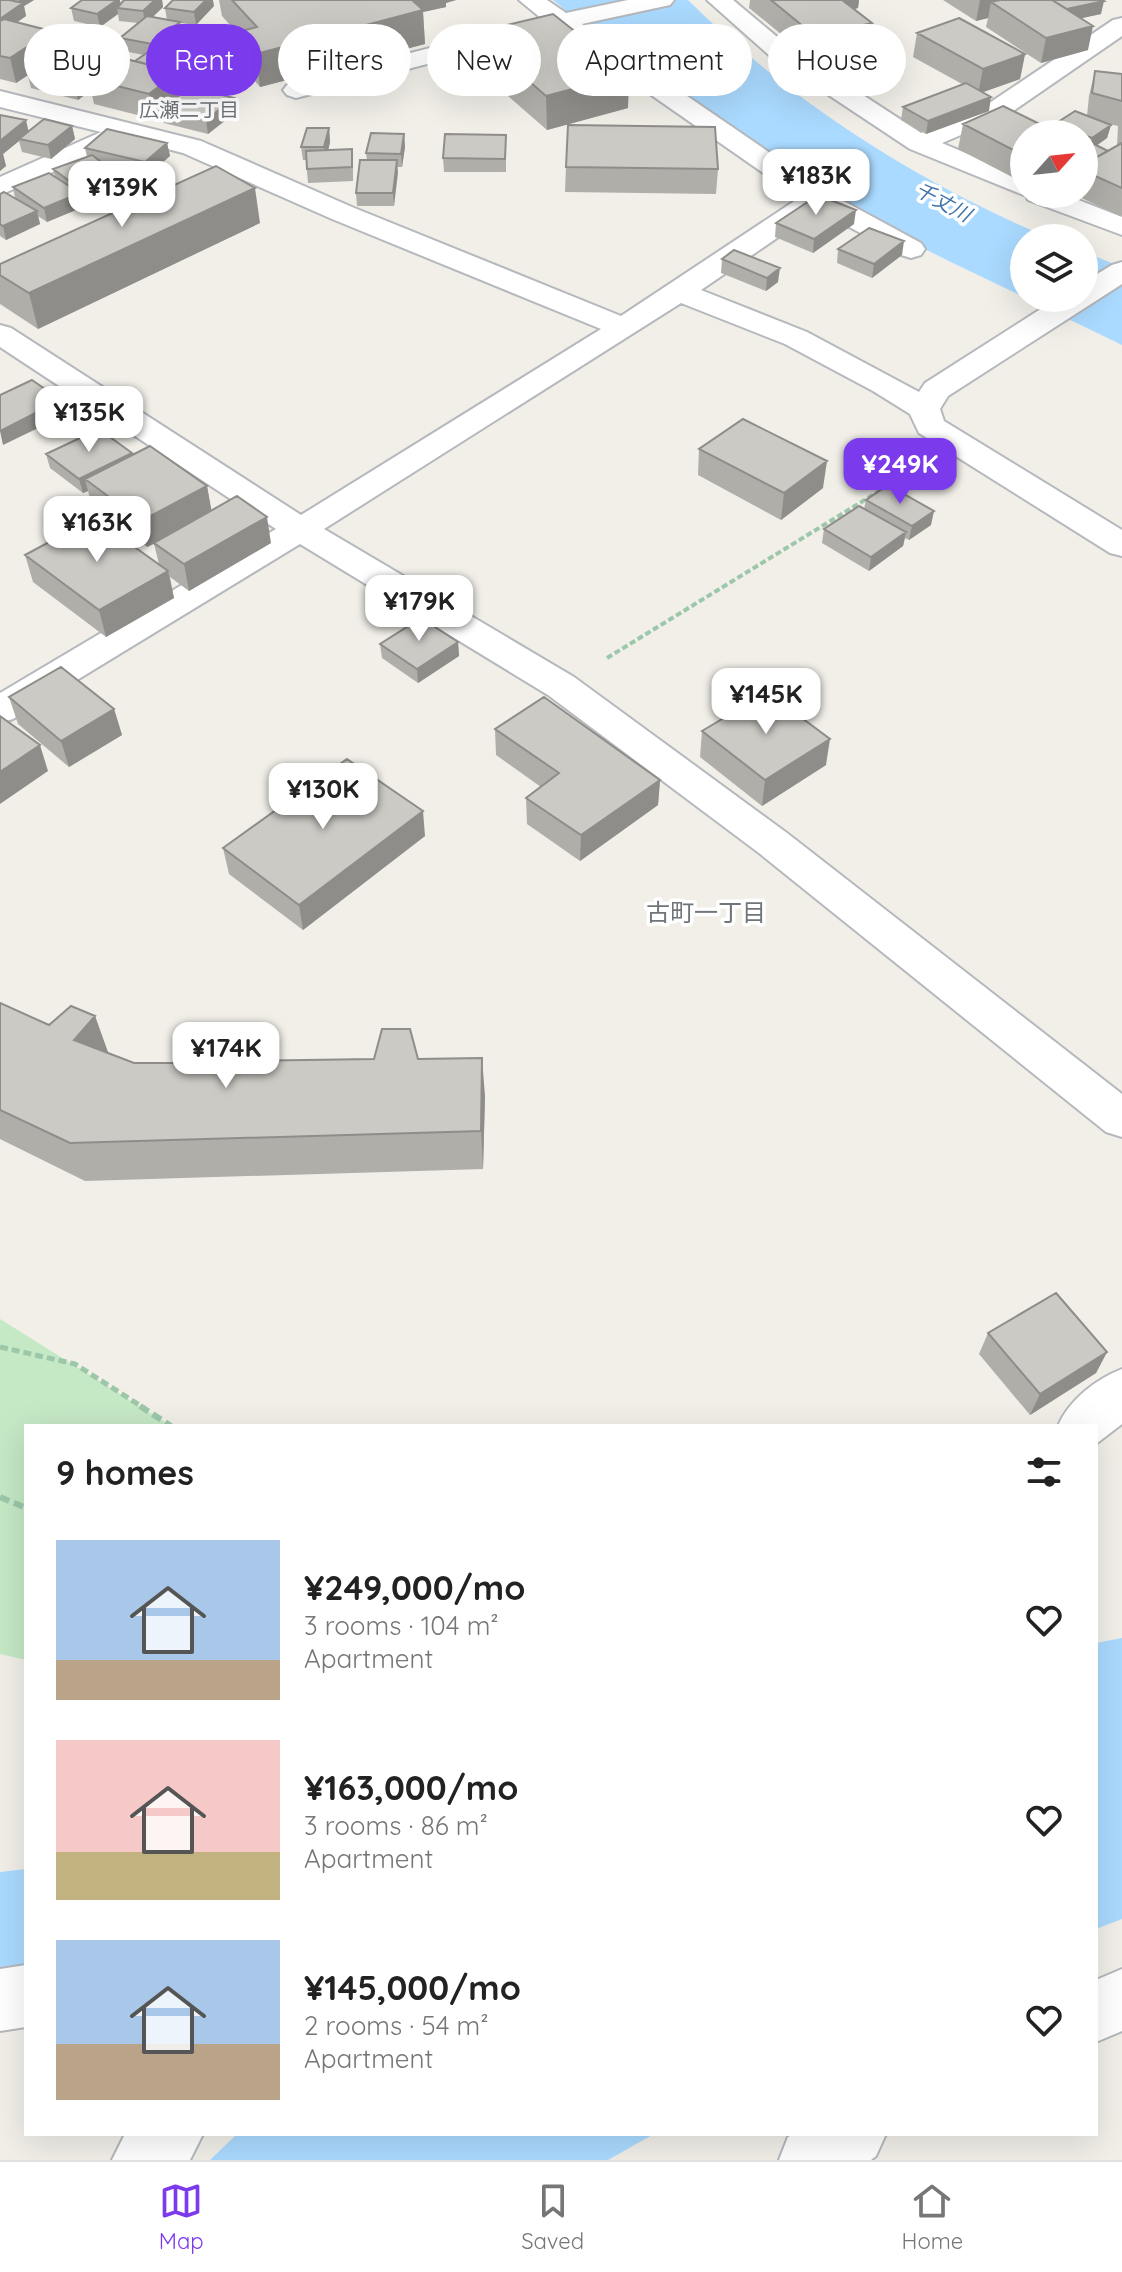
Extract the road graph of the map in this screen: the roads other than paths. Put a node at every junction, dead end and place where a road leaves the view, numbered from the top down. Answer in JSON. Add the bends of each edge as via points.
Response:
{"nodes":[{"id":1,"x":531,"y":0,"type":"edge"},
{"id":2,"x":662,"y":0,"type":"edge"},
{"id":3,"x":719,"y":0,"type":"edge"},
{"id":4,"x":563,"y":21,"type":"junction"},
{"id":5,"x":1122,"y":25,"type":"edge"},
{"id":6,"x":411,"y":60,"type":"edge"},
{"id":7,"x":0,"y":99,"type":"edge"},
{"id":8,"x":127,"y":130,"type":"junction"},
{"id":9,"x":919,"y":143,"type":"junction"},
{"id":10,"x":1010,"y":182,"type":"edge"},
{"id":11,"x":0,"y":187,"type":"edge"},
{"id":12,"x":817,"y":198,"type":"junction"},
{"id":13,"x":1074,"y":208,"type":"edge"},
{"id":14,"x":1122,"y":227,"type":"edge"},
{"id":15,"x":911,"y":249,"type":"dead end"},
{"id":16,"x":1122,"y":271,"type":"edge"},
{"id":17,"x":1098,"y":286,"type":"edge"},
{"id":18,"x":681,"y":292,"type":"junction"},
{"id":19,"x":1055,"y":312,"type":"edge"},
{"id":20,"x":624,"y":328,"type":"junction"},
{"id":21,"x":0,"y":334,"type":"edge"},
{"id":22,"x":924,"y":409,"type":"junction"},
{"id":23,"x":301,"y":530,"type":"junction"},
{"id":24,"x":1122,"y":545,"type":"edge"},
{"id":25,"x":0,"y":710,"type":"edge"},
{"id":26,"x":1122,"y":1119,"type":"edge"},
{"id":27,"x":1122,"y":1392,"type":"edge"},
{"id":28,"x":1085,"y":1424,"type":"edge"},
{"id":29,"x":24,"y":1996,"type":"edge"},
{"id":30,"x":0,"y":2000,"type":"edge"},
{"id":31,"x":1122,"y":2000,"type":"edge"},
{"id":32,"x":1098,"y":2010,"type":"edge"},
{"id":33,"x":169,"y":2136,"type":"edge"},
{"id":34,"x":851,"y":2136,"type":"edge"},
{"id":35,"x":144,"y":2160,"type":"edge"},
{"id":36,"x":811,"y":2160,"type":"edge"}],
"edges":[{"from":1,"to":4,"type":"street"},
{"from":2,"to":4,"type":"street"},
{"from":3,"to":9,"type":"street","via":[[779,51]]},
{"from":4,"to":6,"type":"street"},
{"from":4,"to":12,"type":"street"},
{"from":5,"to":9,"type":"street","via":[[997,110]]},
{"from":7,"to":8,"type":"street"},
{"from":8,"to":11,"type":"street"},
{"from":8,"to":20,"type":"street","via":[[192,147]]},
{"from":9,"to":10,"type":"street"},
{"from":12,"to":15,"type":"street"},
{"from":12,"to":18,"type":"street"},
{"from":13,"to":14,"type":"street"},
{"from":16,"to":17,"type":"street"},
{"from":18,"to":20,"type":"street"},
{"from":18,"to":22,"type":"street","via":[[796,338]]},
{"from":19,"to":22,"type":"street","via":[[936,390]]},
{"from":20,"to":23,"type":"street"},
{"from":21,"to":23,"type":"street"},
{"from":22,"to":24,"type":"street","via":[[930,426]]},
{"from":23,"to":25,"type":"street"},
{"from":23,"to":26,"type":"street","via":[[561,686],[773,843]]},
{"from":27,"to":28,"type":"street"},
{"from":29,"to":30,"type":"street"},
{"from":31,"to":32,"type":"street"},
{"from":33,"to":35,"type":"street"},
{"from":34,"to":36,"type":"street"}]}
